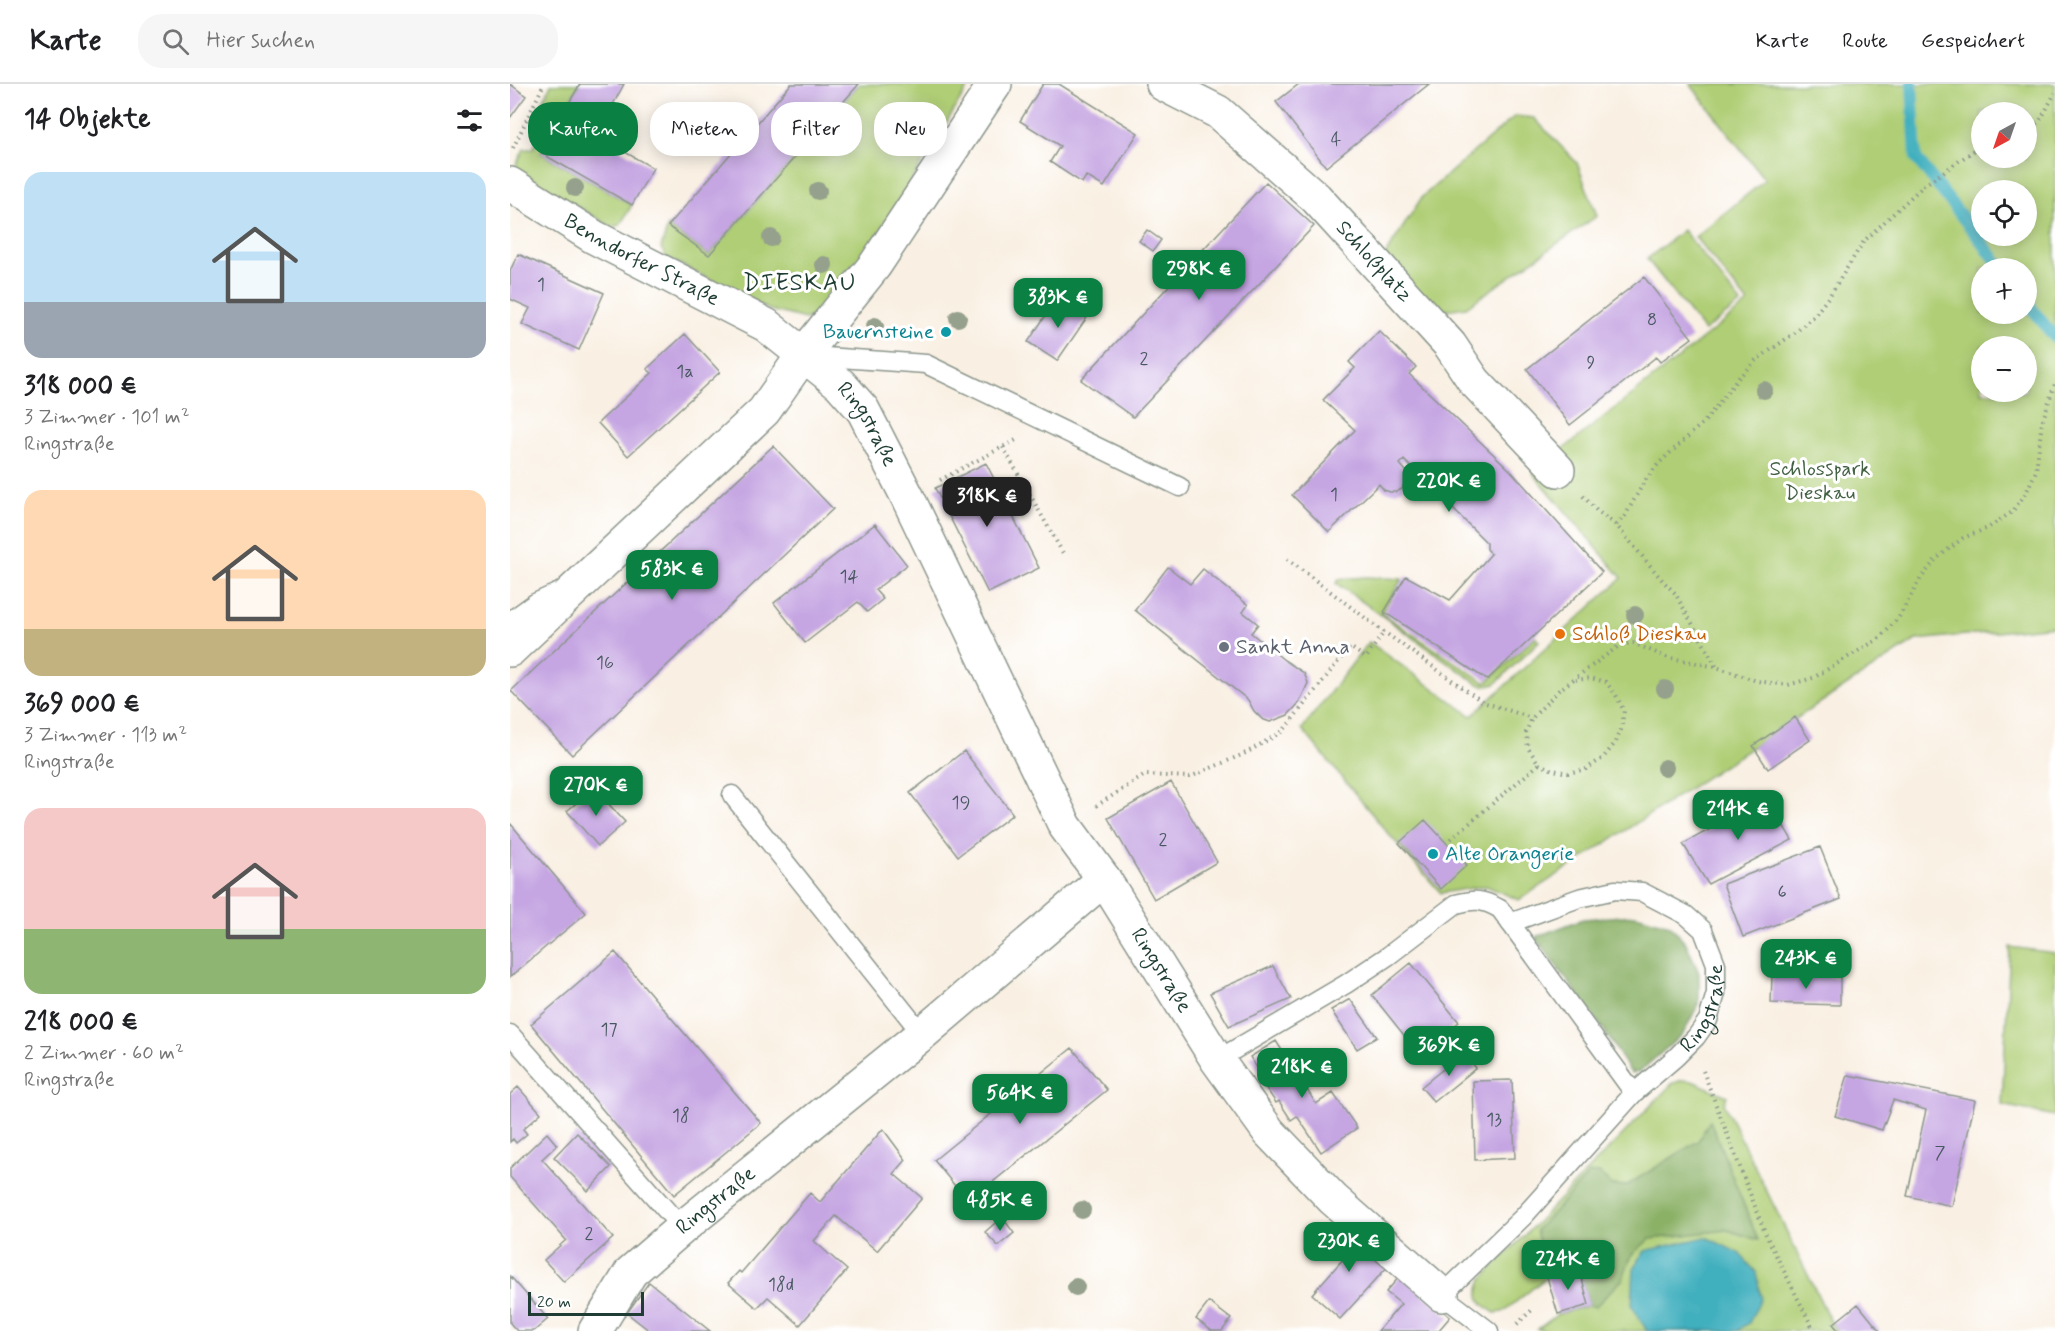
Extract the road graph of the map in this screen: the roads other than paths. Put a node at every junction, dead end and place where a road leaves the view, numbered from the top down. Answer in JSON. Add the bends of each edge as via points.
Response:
{"nodes":[{"id":1,"x":995,"y":84,"type":"edge"},
{"id":2,"x":1162,"y":84,"type":"edge"},
{"id":3,"x":510,"y":183,"type":"edge"},
{"id":4,"x":803,"y":355,"type":"junction"},
{"id":5,"x":1558,"y":470,"type":"road end"},
{"id":6,"x":1180,"y":487,"type":"dead end"},
{"id":7,"x":580,"y":582,"type":"junction"},
{"id":8,"x":510,"y":621,"type":"edge"},
{"id":9,"x":510,"y":650,"type":"edge"},
{"id":10,"x":732,"y":795,"type":"dead end"},
{"id":11,"x":1104,"y":879,"type":"junction"},
{"id":12,"x":1510,"y":923,"type":"junction"},
{"id":13,"x":510,"y":1034,"type":"edge"},
{"id":14,"x":922,"y":1034,"type":"junction"},
{"id":15,"x":1217,"y":1060,"type":"junction"},
{"id":16,"x":1634,"y":1093,"type":"junction"},
{"id":17,"x":682,"y":1228,"type":"junction"},
{"id":18,"x":1442,"y":1295,"type":"junction"},
{"id":19,"x":595,"y":1331,"type":"edge"},
{"id":20,"x":1489,"y":1331,"type":"edge"}],
"edges":[{"from":1,"to":4,"type":"street","via":[[875,265]]},
{"from":2,"to":5,"type":"street","name":"Schloßplatz","via":[[1218,112],[1316,198],[1450,345],[1473,381]]},
{"from":3,"to":4,"type":"street","name":"Benndorfer Straße","via":[[594,237],[765,325]]},
{"from":4,"to":6,"type":"lane","via":[[926,364]]},
{"from":4,"to":7,"type":"street","via":[[764,411]]},
{"from":4,"to":11,"type":"street","name":"Ringstraße","via":[[840,384],[863,410],[1065,826]]},
{"from":7,"to":8,"type":"lane","via":[[535,603]]},
{"from":7,"to":9,"type":"street"},
{"from":10,"to":14,"type":"lane"},
{"from":11,"to":14,"type":"street","name":"Ringstraße"},
{"from":11,"to":15,"type":"street","name":"Ringstraße"},
{"from":12,"to":15,"type":"lane","via":[[1500,909],[1485,900],[1456,904],[1346,984]]},
{"from":12,"to":16,"type":"lane"},
{"from":12,"to":16,"type":"lane","name":"Ringstraße","via":[[1578,898],[1615,890],[1642,892],[1664,902],[1703,930],[1716,964],[1716,993],[1708,1020],[1676,1057]]},
{"from":13,"to":17,"type":"lane","name":"Ringstraße"},
{"from":14,"to":17,"type":"street","name":"Ringstraße"},
{"from":15,"to":18,"type":"street","name":"Ringstraße","via":[[1269,1132],[1333,1199]]},
{"from":16,"to":18,"type":"lane","name":"Ringstraße","via":[[1523,1217]]},
{"from":17,"to":19,"type":"street","via":[[631,1272]]},
{"from":18,"to":20,"type":"lane","name":"Ringstraße"}]}
